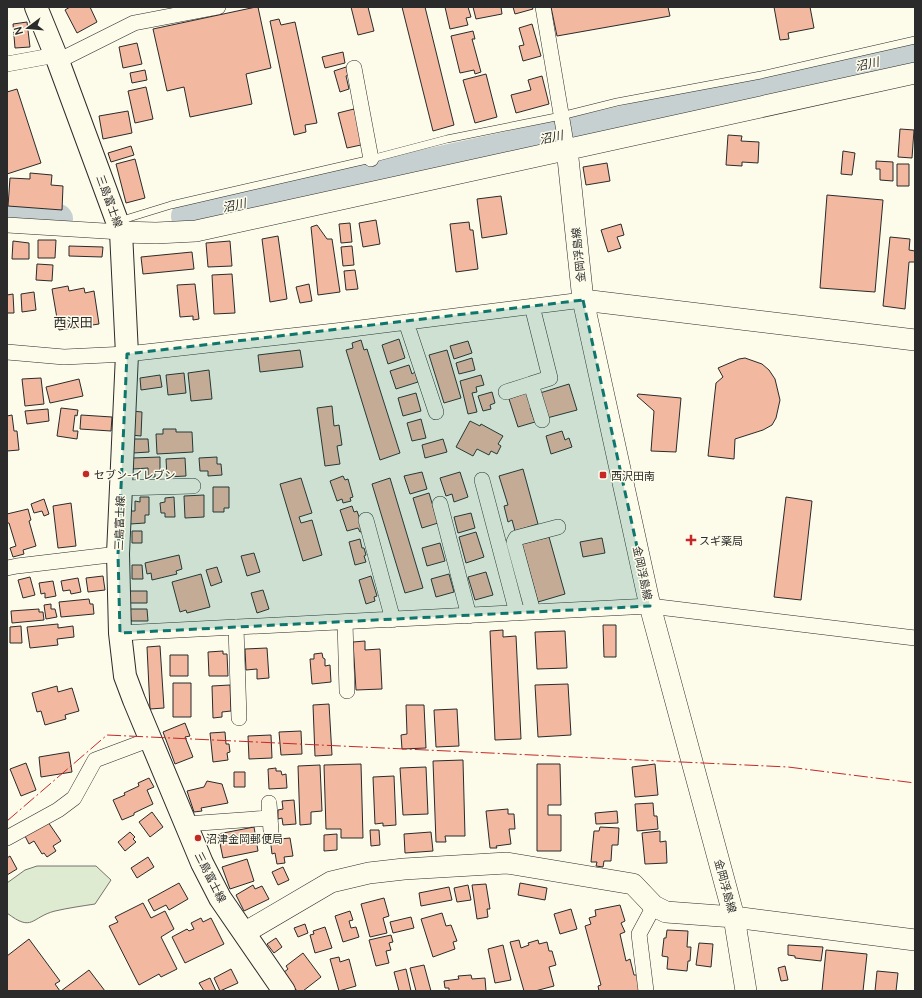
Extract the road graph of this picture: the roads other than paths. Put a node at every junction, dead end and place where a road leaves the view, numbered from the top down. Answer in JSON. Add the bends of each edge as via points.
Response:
{"nodes":[{"id":1,"x":36,"y":7,"type":"edge"},
{"id":2,"x":218,"y":7,"type":"edge"},
{"id":3,"x":543,"y":7,"type":"edge"},
{"id":4,"x":915,"y":40,"type":"edge"},
{"id":5,"x":57,"y":58,"type":"junction"},
{"id":6,"x":7,"y":64,"type":"edge"},
{"id":7,"x":354,"y":68,"type":"dead end"},
{"id":8,"x":915,"y":73,"type":"edge"},
{"id":9,"x":561,"y":116,"type":"junction"},
{"id":10,"x":567,"y":149,"type":"junction"},
{"id":11,"x":371,"y":159,"type":"junction"},
{"id":12,"x":7,"y":225,"type":"edge"},
{"id":13,"x":119,"y":227,"type":"junction"},
{"id":14,"x":583,"y":300,"type":"junction"},
{"id":15,"x":532,"y":306,"type":"junction"},
{"id":16,"x":406,"y":322,"type":"junction"},
{"id":17,"x":915,"y":340,"type":"edge"},
{"id":18,"x":7,"y":352,"type":"edge"},
{"id":19,"x":127,"y":354,"type":"junction"},
{"id":20,"x":531,"y":384,"type":"junction"},
{"id":21,"x":506,"y":392,"type":"dead end"},
{"id":22,"x":436,"y":412,"type":"dead end"},
{"id":23,"x":542,"y":420,"type":"dead end"},
{"id":24,"x":482,"y":480,"type":"dead end"},
{"id":25,"x":193,"y":486,"type":"dead end"},
{"id":26,"x":121,"y":488,"type":"junction"},
{"id":27,"x":440,"y":504,"type":"dead end"},
{"id":28,"x":366,"y":520,"type":"dead end"},
{"id":29,"x":558,"y":527,"type":"dead end"},
{"id":30,"x":118,"y":554,"type":"junction"},
{"id":31,"x":7,"y":568,"type":"edge"},
{"id":32,"x":650,"y":606,"type":"junction"},
{"id":33,"x":533,"y":612,"type":"junction"},
{"id":34,"x":517,"y":613,"type":"junction"},
{"id":35,"x":469,"y":616,"type":"junction"},
{"id":36,"x":393,"y":620,"type":"junction"},
{"id":37,"x":345,"y":622,"type":"junction"},
{"id":38,"x":236,"y":627,"type":"junction"},
{"id":39,"x":120,"y":633,"type":"junction"},
{"id":40,"x":915,"y":638,"type":"edge"},
{"id":41,"x":347,"y":691,"type":"dead end"},
{"id":42,"x":239,"y":718,"type":"dead end"},
{"id":43,"x":151,"y":739,"type":"junction"},
{"id":44,"x":270,"y":817,"type":"dead end"},
{"id":45,"x":186,"y":824,"type":"junction"},
{"id":46,"x":7,"y":838,"type":"edge"},
{"id":47,"x":654,"y":906,"type":"junction"},
{"id":48,"x":734,"y":917,"type":"junction"},
{"id":49,"x":244,"y":933,"type":"junction"},
{"id":50,"x":915,"y":940,"type":"edge"},
{"id":51,"x":284,"y":991,"type":"edge"},
{"id":52,"x":646,"y":991,"type":"edge"},
{"id":53,"x":746,"y":991,"type":"edge"}],
"edges":[{"from":1,"to":5,"type":"main road","name":"三島富士線"},
{"from":2,"to":5,"type":"street","via":[[134,23]]},
{"from":3,"to":9,"type":"street"},
{"from":4,"to":9,"type":"lane","via":[[761,75],[616,102]]},
{"from":5,"to":6,"type":"street"},
{"from":5,"to":13,"type":"main road","name":"三島富士線"},
{"from":7,"to":11,"type":"street"},
{"from":8,"to":10,"type":"street"},
{"from":9,"to":10,"type":"street"},
{"from":9,"to":11,"type":"lane","via":[[447,139]]},
{"from":10,"to":13,"type":"street","via":[[196,231],[156,233]]},
{"from":10,"to":14,"type":"street","name":"金岡浮島線"},
{"from":11,"to":13,"type":"lane","via":[[171,205]]},
{"from":12,"to":13,"type":"street"},
{"from":13,"to":19,"type":"main road","name":"三島富士線"},
{"from":14,"to":15,"type":"street"},
{"from":14,"to":17,"type":"street"},
{"from":14,"to":32,"type":"street","name":"金岡浮島線"},
{"from":15,"to":16,"type":"street"},
{"from":15,"to":20,"type":"street","via":[[550,378]]},
{"from":16,"to":19,"type":"street"},
{"from":16,"to":22,"type":"street"},
{"from":18,"to":19,"type":"street","via":[[64,357]]},
{"from":19,"to":26,"type":"main road","name":"三島富士線"},
{"from":20,"to":21,"type":"street"},
{"from":20,"to":23,"type":"street"},
{"from":24,"to":34,"type":"street"},
{"from":25,"to":26,"type":"street"},
{"from":26,"to":30,"type":"main road","name":"三島富士線"},
{"from":27,"to":35,"type":"street"},
{"from":28,"to":36,"type":"street"},
{"from":29,"to":33,"type":"street","via":[[516,538],[514,542]]},
{"from":30,"to":31,"type":"street"},
{"from":30,"to":39,"type":"main road","name":"三島富士線"},
{"from":32,"to":33,"type":"street"},
{"from":32,"to":40,"type":"street"},
{"from":32,"to":48,"type":"street","name":"金岡浮島線"},
{"from":33,"to":34,"type":"street"},
{"from":34,"to":35,"type":"street"},
{"from":35,"to":36,"type":"street"},
{"from":36,"to":37,"type":"street"},
{"from":37,"to":38,"type":"street"},
{"from":37,"to":41,"type":"street"},
{"from":38,"to":39,"type":"street"},
{"from":38,"to":42,"type":"street"},
{"from":39,"to":43,"type":"main road","name":"三島富士線","via":[[125,676]]},
{"from":43,"to":45,"type":"main road","name":"三島富士線"},
{"from":43,"to":46,"type":"street","via":[[95,760],[74,798],[58,810]]},
{"from":44,"to":45,"type":"street"},
{"from":45,"to":49,"type":"main road","name":"三島富士線","via":[[220,898]]},
{"from":47,"to":48,"type":"street","via":[[666,912]]},
{"from":47,"to":49,"type":"street","via":[[633,884],[507,863],[404,869],[369,873],[331,882]]},
{"from":47,"to":52,"type":"street","via":[[639,934]]},
{"from":48,"to":50,"type":"street"},
{"from":48,"to":53,"type":"street","name":"金岡浮島線"},
{"from":49,"to":51,"type":"main road","name":"三島富士線"}]}
